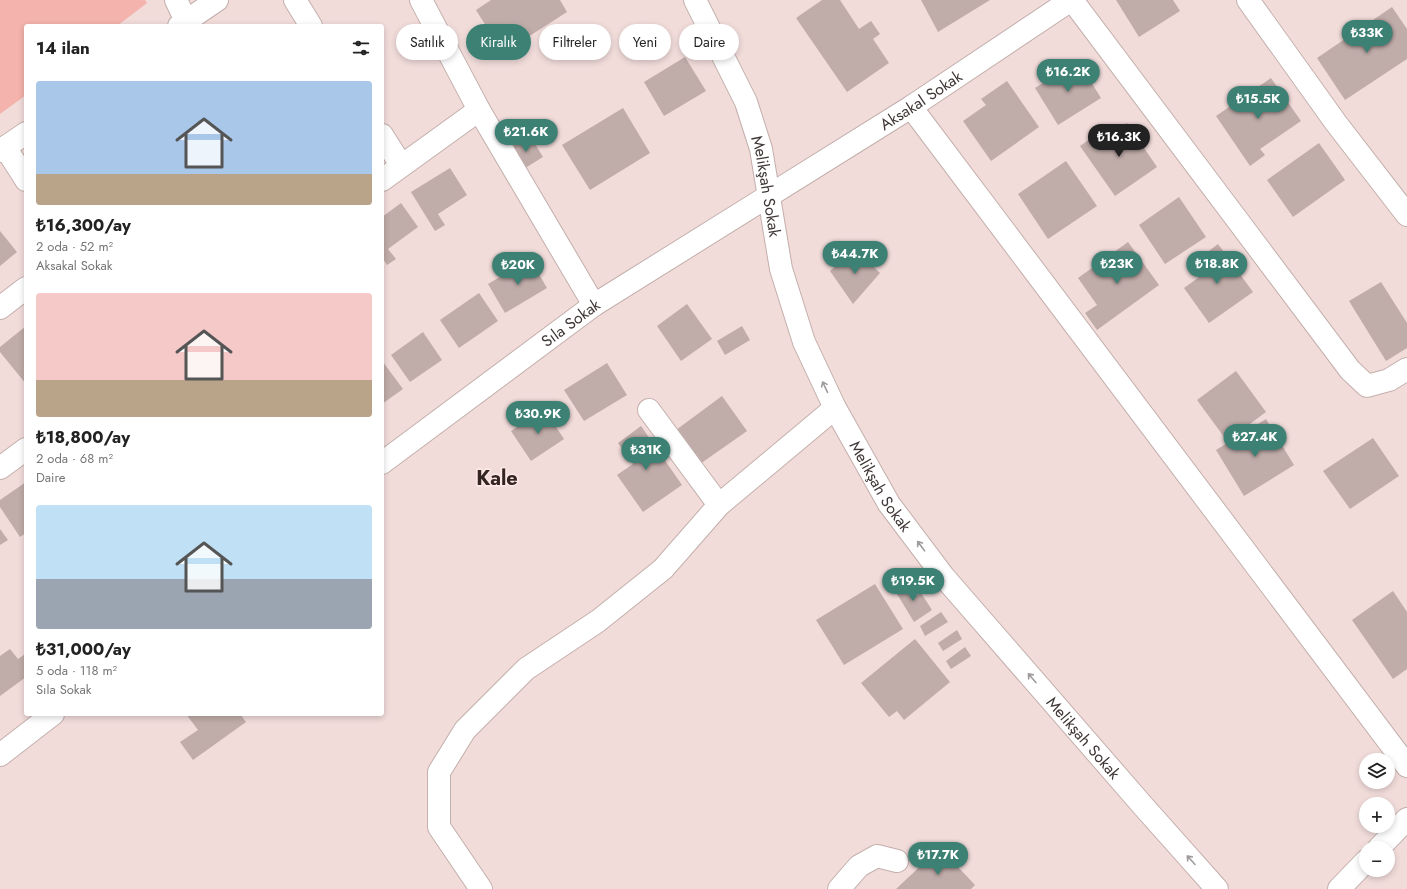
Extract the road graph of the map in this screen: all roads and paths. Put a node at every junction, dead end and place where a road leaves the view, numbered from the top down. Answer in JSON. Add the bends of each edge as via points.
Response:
{"nodes":[{"id":1,"x":176,"y":0,"type":"edge"},
{"id":2,"x":218,"y":0,"type":"edge"},
{"id":3,"x":295,"y":0,"type":"edge"},
{"id":4,"x":422,"y":0,"type":"edge"},
{"id":5,"x":695,"y":0,"type":"edge"},
{"id":6,"x":1072,"y":0,"type":"edge"},
{"id":7,"x":1248,"y":0,"type":"edge"},
{"id":8,"x":183,"y":23,"type":"edge"},
{"id":9,"x":310,"y":24,"type":"edge"},
{"id":10,"x":911,"y":107,"type":"junction"},
{"id":11,"x":479,"y":110,"type":"junction"},
{"id":12,"x":24,"y":134,"type":"edge"},
{"id":13,"x":384,"y":138,"type":"edge"},
{"id":14,"x":2,"y":149,"type":"edge"},
{"id":15,"x":401,"y":165,"type":"junction"},
{"id":16,"x":24,"y":177,"type":"edge"},
{"id":17,"x":384,"y":178,"type":"edge"},
{"id":18,"x":768,"y":195,"type":"junction"},
{"id":19,"x":1407,"y":215,"type":"edge"},
{"id":20,"x":24,"y":290,"type":"edge"},
{"id":21,"x":594,"y":305,"type":"junction"},
{"id":22,"x":0,"y":308,"type":"edge"},
{"id":23,"x":1407,"y":369,"type":"edge"},
{"id":24,"x":835,"y":408,"type":"junction"},
{"id":25,"x":649,"y":410,"type":"dead end"},
{"id":26,"x":24,"y":450,"type":"edge"},
{"id":27,"x":384,"y":462,"type":"edge"},
{"id":28,"x":0,"y":468,"type":"edge"},
{"id":29,"x":719,"y":505,"type":"junction"},
{"id":30,"x":50,"y":716,"type":"edge"},
{"id":31,"x":0,"y":755,"type":"edge"},
{"id":32,"x":1407,"y":766,"type":"edge"},
{"id":33,"x":1407,"y":819,"type":"edge"},
{"id":34,"x":1386,"y":841,"type":"edge"},
{"id":35,"x":897,"y":861,"type":"dead end"},
{"id":36,"x":1359,"y":868,"type":"edge"},
{"id":37,"x":481,"y":889,"type":"edge"},
{"id":38,"x":839,"y":889,"type":"edge"},
{"id":39,"x":1217,"y":889,"type":"edge"},
{"id":40,"x":1339,"y":889,"type":"edge"}],
"edges":[{"from":1,"to":8,"type":"street"},
{"from":2,"to":8,"type":"street"},
{"from":3,"to":9,"type":"street"},
{"from":4,"to":11,"type":"street"},
{"from":5,"to":18,"type":"street","name":"Melikşah Sokak","via":[[746,102],[761,149]]},
{"from":6,"to":10,"type":"street","name":"Aksakal Sokak"},
{"from":6,"to":23,"type":"street","via":[[1350,370],[1367,386],[1389,380]]},
{"from":7,"to":19,"type":"street","via":[[1336,123]]},
{"from":10,"to":18,"type":"street","name":"Aksakal Sokak"},
{"from":10,"to":32,"type":"street"},
{"from":11,"to":15,"type":"street"},
{"from":11,"to":21,"type":"street"},
{"from":12,"to":14,"type":"street"},
{"from":13,"to":15,"type":"street"},
{"from":14,"to":16,"type":"street"},
{"from":15,"to":17,"type":"street"},
{"from":18,"to":21,"type":"street","name":"Sıla Sokak"},
{"from":24,"to":18,"type":"street","name":"Melikşah Sokak","one_way":true,"via":[[799,327],[781,269]]},
{"from":20,"to":22,"type":"street"},
{"from":21,"to":27,"type":"street","name":"Sıla Sokak"},
{"from":24,"to":29,"type":"street"},
{"from":39,"to":24,"type":"street","name":"Melikşah Sokak","one_way":true,"via":[[944,577],[889,504]]},
{"from":25,"to":29,"type":"street"},
{"from":26,"to":28,"type":"street"},
{"from":29,"to":37,"type":"street","via":[[664,569],[598,621],[526,669],[465,730],[439,772],[439,827]]},
{"from":30,"to":31,"type":"street"},
{"from":33,"to":34,"type":"street"},
{"from":35,"to":38,"type":"street","via":[[877,856],[858,866]]},
{"from":36,"to":40,"type":"street"}]}
